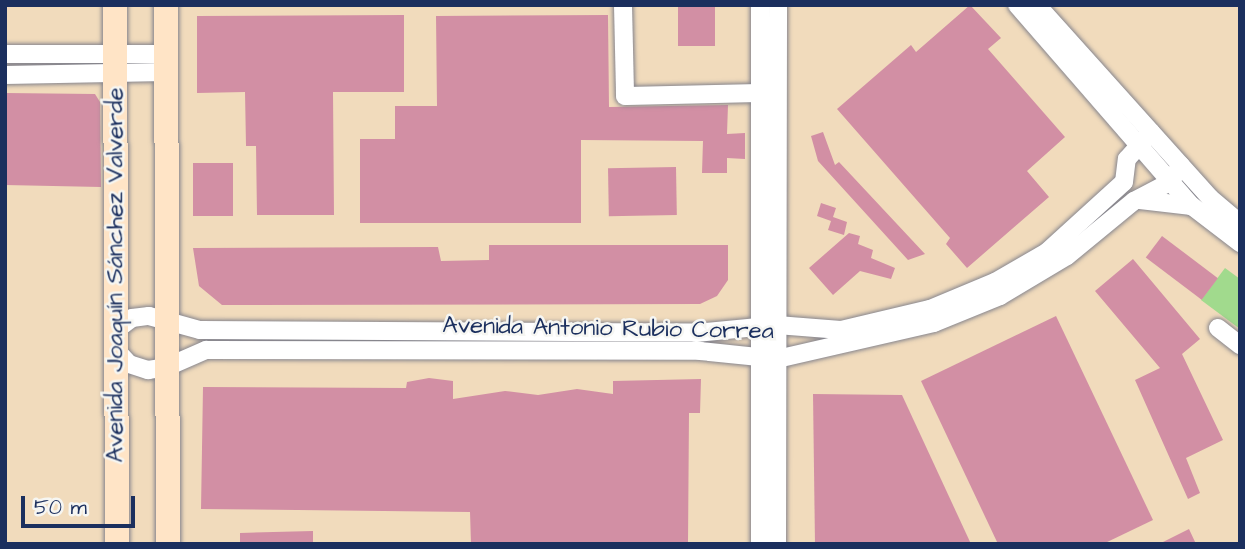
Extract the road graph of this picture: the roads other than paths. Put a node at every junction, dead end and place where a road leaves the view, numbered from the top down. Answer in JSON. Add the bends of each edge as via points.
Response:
{"nodes":[{"id":1,"x":115,"y":5,"type":"edge"},
{"id":2,"x":166,"y":5,"type":"edge"},
{"id":3,"x":623,"y":5,"type":"edge"},
{"id":4,"x":761,"y":5,"type":"edge"},
{"id":5,"x":778,"y":5,"type":"edge"},
{"id":6,"x":1017,"y":5,"type":"edge"},
{"id":7,"x":1037,"y":5,"type":"edge"},
{"id":8,"x":5,"y":54,"type":"edge"},
{"id":9,"x":166,"y":63,"type":"junction"},
{"id":10,"x":114,"y":65,"type":"junction"},
{"id":11,"x":5,"y":75,"type":"edge"},
{"id":12,"x":761,"y":93,"type":"junction"},
{"id":13,"x":1151,"y":132,"type":"junction"},
{"id":14,"x":1133,"y":153,"type":"junction"},
{"id":15,"x":1181,"y":165,"type":"junction"},
{"id":16,"x":1121,"y":185,"type":"junction"},
{"id":17,"x":1169,"y":186,"type":"junction"},
{"id":18,"x":1134,"y":201,"type":"junction"},
{"id":19,"x":1192,"y":206,"type":"junction"},
{"id":20,"x":1240,"y":223,"type":"edge"},
{"id":21,"x":1240,"y":243,"type":"edge"},
{"id":22,"x":1063,"y":249,"type":"junction"},
{"id":23,"x":167,"y":317,"type":"junction"},
{"id":24,"x":769,"y":325,"type":"junction"},
{"id":25,"x":892,"y":326,"type":"junction"},
{"id":26,"x":800,"y":327,"type":"junction"},
{"id":27,"x":735,"y":328,"type":"junction"},
{"id":28,"x":1218,"y":328,"type":"dead end"},
{"id":29,"x":116,"y":340,"type":"junction"},
{"id":30,"x":1240,"y":345,"type":"edge"},
{"id":31,"x":736,"y":354,"type":"junction"},
{"id":32,"x":796,"y":355,"type":"junction"},
{"id":33,"x":769,"y":358,"type":"junction"},
{"id":34,"x":167,"y":367,"type":"junction"},
{"id":35,"x":117,"y":544,"type":"edge"},
{"id":36,"x":168,"y":544,"type":"edge"},
{"id":37,"x":760,"y":544,"type":"edge"},
{"id":38,"x":777,"y":544,"type":"edge"}],
"edges":[{"from":1,"to":10,"type":"main road","name":"Avenida Joaquín Sánchez Valverde"},
{"from":2,"to":9,"type":"main road","name":"Avenida Joaquín Sánchez Valverde"},
{"from":3,"to":12,"type":"street","via":[[625,96]]},
{"from":4,"to":12,"type":"street"},
{"from":5,"to":24,"type":"street"},
{"from":6,"to":14,"type":"street"},
{"from":7,"to":13,"type":"street"},
{"from":8,"to":10,"type":"street"},
{"from":9,"to":10,"type":"street"},
{"from":9,"to":23,"type":"main road","name":"Avenida Joaquín Sánchez Valverde"},
{"from":10,"to":11,"type":"street"},
{"from":10,"to":29,"type":"main road","name":"Avenida Joaquín Sánchez Valverde"},
{"from":12,"to":24,"type":"street"},
{"from":13,"to":14,"type":"street"},
{"from":13,"to":15,"type":"street"},
{"from":14,"to":16,"type":"street"},
{"from":14,"to":17,"type":"street","via":[[1137,180]]},
{"from":15,"to":17,"type":"street","name":"Avenida Antonio Rubio Correa"},
{"from":15,"to":20,"type":"street"},
{"from":16,"to":18,"type":"street"},
{"from":16,"to":22,"type":"street","name":"Avenida Antonio Rubio Correa"},
{"from":17,"to":18,"type":"street","name":"Avenida Antonio Rubio Correa"},
{"from":17,"to":19,"type":"street"},
{"from":18,"to":19,"type":"street"},
{"from":18,"to":22,"type":"street","name":"Avenida Antonio Rubio Correa"},
{"from":19,"to":21,"type":"street"},
{"from":22,"to":25,"type":"street","name":"Avenida Antonio Rubio Correa","via":[[1000,296],[934,323]]},
{"from":23,"to":27,"type":"street","name":"Avenida Antonio Rubio Correa","via":[[200,330],[696,332]]},
{"from":23,"to":29,"type":"street","name":"Avenida Antonio Rubio Correa","via":[[132,318]]},
{"from":23,"to":34,"type":"main road","name":"Avenida Joaquín Sánchez Valverde"},
{"from":24,"to":26,"type":"street","name":"Avenida Antonio Rubio Correa"},
{"from":24,"to":27,"type":"street","name":"Avenida Antonio Rubio Correa"},
{"from":24,"to":33,"type":"street"},
{"from":25,"to":26,"type":"street","name":"Avenida Antonio Rubio Correa"},
{"from":25,"to":32,"type":"street","name":"Avenida Antonio Rubio Correa"},
{"from":26,"to":32,"type":"street"},
{"from":27,"to":31,"type":"street"},
{"from":28,"to":30,"type":"street"},
{"from":29,"to":34,"type":"street","via":[[139,367]]},
{"from":29,"to":35,"type":"main road","name":"Avenida Joaquín Sánchez Valverde"},
{"from":31,"to":33,"type":"street","name":"Avenida Antonio Rubio Correa"},
{"from":31,"to":34,"type":"street","name":"Avenida Antonio Rubio Correa","via":[[206,350]]},
{"from":32,"to":33,"type":"street","name":"Avenida Antonio Rubio Correa"},
{"from":33,"to":37,"type":"street"},
{"from":33,"to":38,"type":"street"},
{"from":34,"to":36,"type":"main road","name":"Avenida Joaquín Sánchez Valverde"}]}
